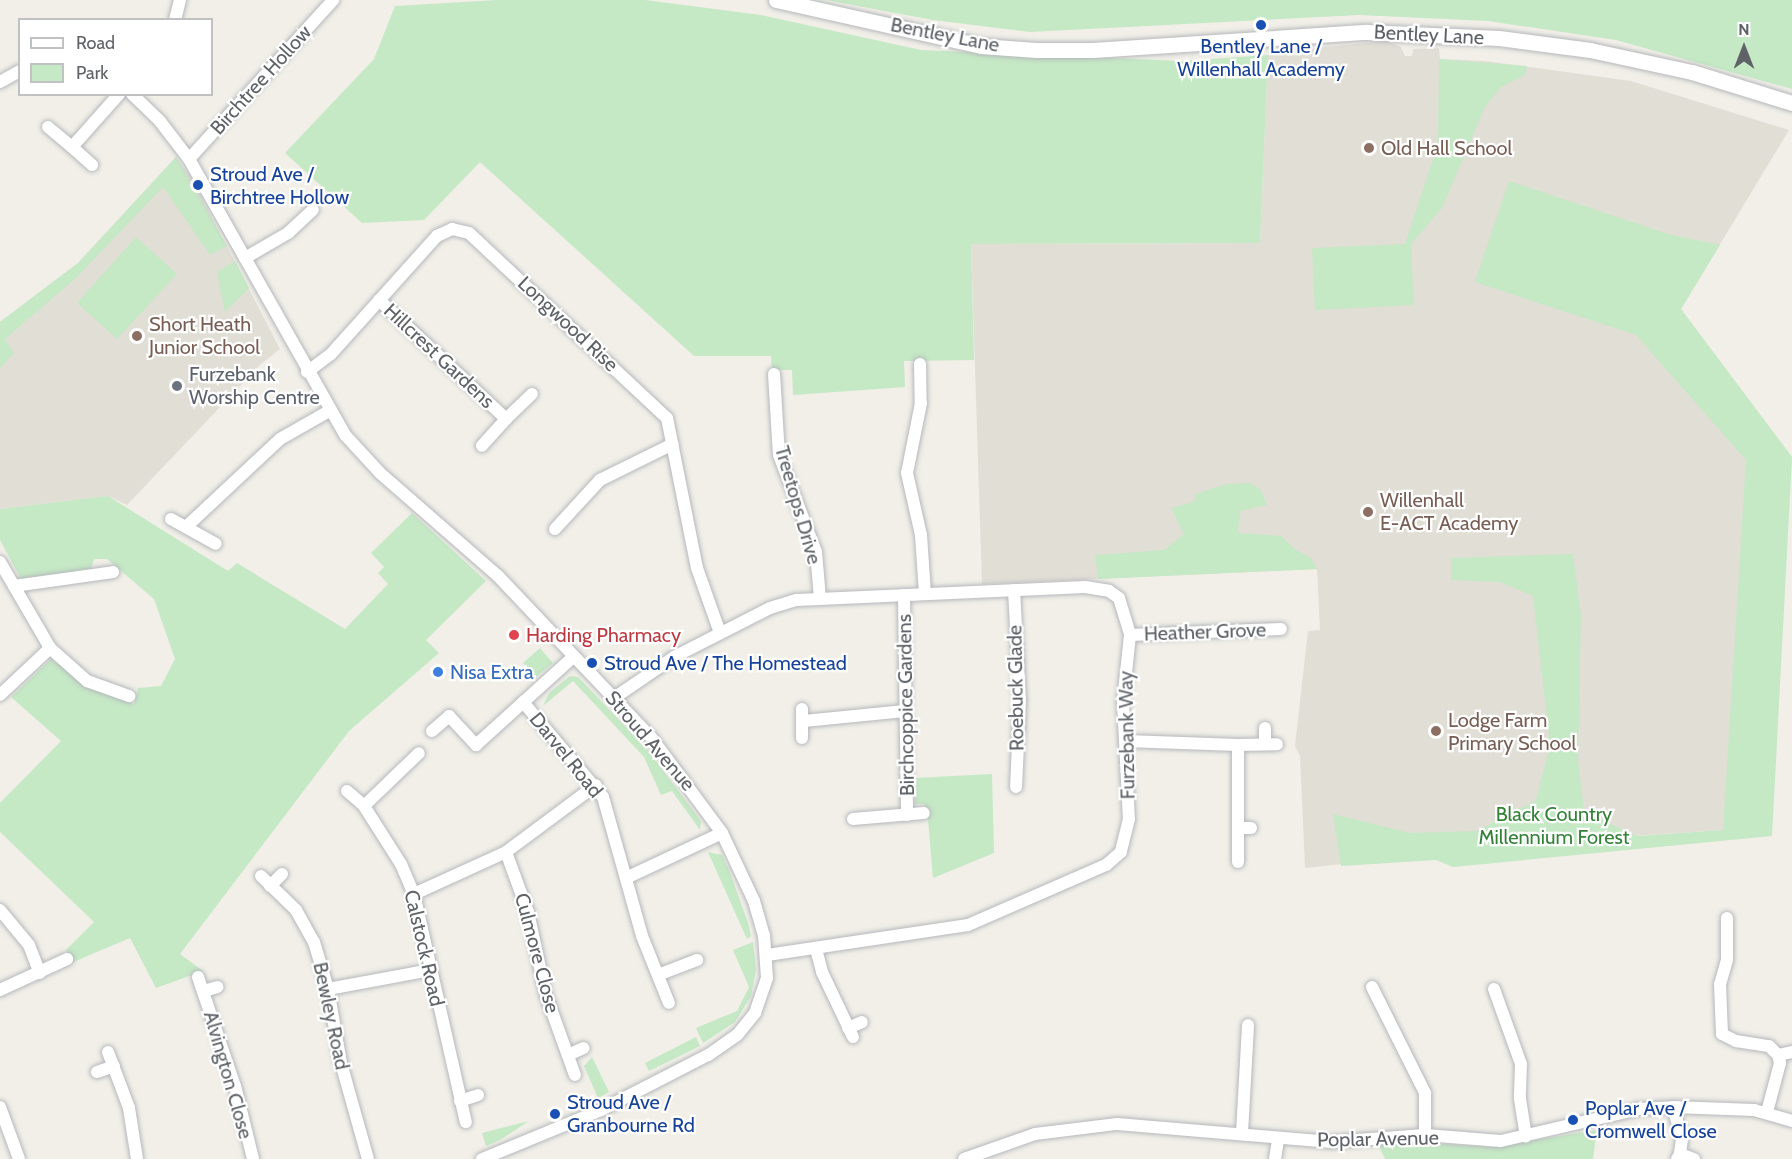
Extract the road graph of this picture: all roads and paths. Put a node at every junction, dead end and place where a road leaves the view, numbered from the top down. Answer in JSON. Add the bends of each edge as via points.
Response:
{"nodes":[{"id":1,"x":180,"y":0,"type":"edge"},
{"id":2,"x":333,"y":0,"type":"edge"},
{"id":3,"x":776,"y":0,"type":"edge"},
{"id":4,"x":176,"y":18,"type":"edge"},
{"id":5,"x":18,"y":72,"type":"edge"},
{"id":6,"x":0,"y":82,"type":"edge"},
{"id":7,"x":117,"y":96,"type":"edge"},
{"id":8,"x":134,"y":96,"type":"edge"},
{"id":9,"x":1792,"y":103,"type":"edge"},
{"id":10,"x":48,"y":127,"type":"dead end"},
{"id":11,"x":72,"y":147,"type":"junction"},
{"id":12,"x":189,"y":159,"type":"junction"},
{"id":13,"x":92,"y":165,"type":"dead end"},
{"id":14,"x":313,"y":210,"type":"dead end"},
{"id":15,"x":245,"y":258,"type":"junction"},
{"id":16,"x":379,"y":300,"type":"junction"},
{"id":17,"x":920,"y":364,"type":"dead end"},
{"id":18,"x":307,"y":372,"type":"junction"},
{"id":19,"x":774,"y":374,"type":"dead end"},
{"id":20,"x":532,"y":394,"type":"dead end"},
{"id":21,"x":328,"y":411,"type":"junction"},
{"id":22,"x":502,"y":416,"type":"junction"},
{"id":23,"x":673,"y":444,"type":"junction"},
{"id":24,"x":482,"y":446,"type":"dead end"},
{"id":25,"x":171,"y":519,"type":"dead end"},
{"id":26,"x":186,"y":527,"type":"junction"},
{"id":27,"x":555,"y":529,"type":"dead end"},
{"id":28,"x":216,"y":544,"type":"dead end"},
{"id":29,"x":0,"y":562,"type":"edge"},
{"id":30,"x":113,"y":572,"type":"dead end"},
{"id":31,"x":14,"y":586,"type":"junction"},
{"id":32,"x":1014,"y":590,"type":"junction"},
{"id":33,"x":925,"y":594,"type":"junction"},
{"id":34,"x":904,"y":595,"type":"junction"},
{"id":35,"x":819,"y":599,"type":"junction"},
{"id":36,"x":1281,"y":628,"type":"dead end"},
{"id":37,"x":720,"y":633,"type":"junction"},
{"id":38,"x":1130,"y":635,"type":"junction"},
{"id":39,"x":50,"y":648,"type":"junction"},
{"id":40,"x":574,"y":656,"type":"junction"},
{"id":41,"x":0,"y":694,"type":"edge"},
{"id":42,"x":129,"y":696,"type":"dead end"},
{"id":43,"x":614,"y":698,"type":"junction"},
{"id":44,"x":523,"y":702,"type":"junction"},
{"id":45,"x":905,"y":711,"type":"junction"},
{"id":46,"x":1264,"y":728,"type":"dead end"},
{"id":47,"x":432,"y":731,"type":"dead end"},
{"id":48,"x":802,"y":738,"type":"dead end"},
{"id":49,"x":1126,"y":741,"type":"junction"},
{"id":50,"x":1238,"y":745,"type":"junction"},
{"id":51,"x":419,"y":753,"type":"dead end"},
{"id":52,"x":596,"y":785,"type":"junction"},
{"id":53,"x":1016,"y":787,"type":"dead end"},
{"id":54,"x":347,"y":791,"type":"dead end"},
{"id":55,"x":364,"y":806,"type":"junction"},
{"id":56,"x":924,"y":813,"type":"dead end"},
{"id":57,"x":907,"y":815,"type":"junction"},
{"id":58,"x":853,"y":819,"type":"dead end"},
{"id":59,"x":1238,"y":828,"type":"junction"},
{"id":60,"x":1251,"y":828,"type":"dead end"},
{"id":61,"x":722,"y":833,"type":"junction"},
{"id":62,"x":506,"y":852,"type":"junction"},
{"id":63,"x":1238,"y":862,"type":"dead end"},
{"id":64,"x":282,"y":874,"type":"dead end"},
{"id":65,"x":261,"y":876,"type":"dead end"},
{"id":66,"x":626,"y":879,"type":"junction"},
{"id":67,"x":270,"y":886,"type":"junction"},
{"id":68,"x":414,"y":894,"type":"junction"},
{"id":69,"x":0,"y":910,"type":"edge"},
{"id":70,"x":1727,"y":918,"type":"dead end"},
{"id":71,"x":816,"y":949,"type":"junction"},
{"id":72,"x":767,"y":955,"type":"junction"},
{"id":73,"x":67,"y":959,"type":"dead end"},
{"id":74,"x":697,"y":960,"type":"dead end"},
{"id":75,"x":431,"y":970,"type":"junction"},
{"id":76,"x":40,"y":973,"type":"junction"},
{"id":77,"x":658,"y":975,"type":"junction"},
{"id":78,"x":198,"y":977,"type":"dead end"},
{"id":79,"x":217,"y":987,"type":"dead end"},
{"id":80,"x":1372,"y":987,"type":"dead end"},
{"id":81,"x":1494,"y":989,"type":"dead end"},
{"id":82,"x":0,"y":990,"type":"edge"},
{"id":83,"x":328,"y":990,"type":"junction"},
{"id":84,"x":204,"y":991,"type":"junction"},
{"id":85,"x":669,"y":1003,"type":"dead end"},
{"id":86,"x":862,"y":1022,"type":"dead end"},
{"id":87,"x":1248,"y":1025,"type":"dead end"},
{"id":88,"x":584,"y":1048,"type":"dead end"},
{"id":89,"x":108,"y":1052,"type":"dead end"},
{"id":90,"x":1792,"y":1052,"type":"edge"},
{"id":91,"x":568,"y":1055,"type":"junction"},
{"id":92,"x":1778,"y":1055,"type":"junction"},
{"id":93,"x":114,"y":1066,"type":"junction"},
{"id":94,"x":98,"y":1072,"type":"dead end"},
{"id":95,"x":575,"y":1075,"type":"dead end"},
{"id":96,"x":478,"y":1095,"type":"dead end"},
{"id":97,"x":460,"y":1101,"type":"junction"},
{"id":98,"x":0,"y":1107,"type":"edge"},
{"id":99,"x":1673,"y":1107,"type":"junction"},
{"id":100,"x":1767,"y":1112,"type":"junction"},
{"id":101,"x":1792,"y":1121,"type":"edge"},
{"id":102,"x":466,"y":1122,"type":"dead end"},
{"id":103,"x":2,"y":1124,"type":"edge"},
{"id":104,"x":1242,"y":1133,"type":"junction"},
{"id":105,"x":1425,"y":1135,"type":"junction"},
{"id":106,"x":1526,"y":1137,"type":"junction"},
{"id":107,"x":1278,"y":1140,"type":"junction"},
{"id":108,"x":1678,"y":1156,"type":"edge"},
{"id":109,"x":19,"y":1159,"type":"edge"},
{"id":110,"x":137,"y":1159,"type":"edge"},
{"id":111,"x":253,"y":1159,"type":"edge"},
{"id":112,"x":368,"y":1159,"type":"edge"},
{"id":113,"x":482,"y":1159,"type":"edge"},
{"id":114,"x":964,"y":1159,"type":"edge"},
{"id":115,"x":1275,"y":1159,"type":"edge"},
{"id":116,"x":1694,"y":1159,"type":"edge"}],
"edges":[{"from":1,"to":4,"type":"street"},
{"from":2,"to":12,"type":"street","name":"Birchtree Hollow"},
{"from":3,"to":9,"type":"street","name":"Bentley Lane","via":[[981,46],[1036,50],[1093,50],[1366,32],[1499,38],[1590,50],[1692,72]]},
{"from":5,"to":6,"type":"street"},
{"from":7,"to":11,"type":"street"},
{"from":8,"to":12,"type":"street","name":"Stroud Avenue","via":[[165,126]]},
{"from":10,"to":11,"type":"street"},
{"from":11,"to":13,"type":"street"},
{"from":12,"to":15,"type":"street","name":"Stroud Avenue"},
{"from":14,"to":15,"type":"street","via":[[288,233]]},
{"from":15,"to":18,"type":"street","name":"Stroud Avenue"},
{"from":16,"to":18,"type":"street","name":"Longwood Rise","via":[[331,354]]},
{"from":16,"to":22,"type":"street","name":"Hillcrest Gardens"},
{"from":16,"to":23,"type":"street","name":"Longwood Rise","via":[[443,231],[461,229],[660,409],[667,418]]},
{"from":17,"to":33,"type":"street","via":[[921,403],[907,473],[921,535]]},
{"from":18,"to":21,"type":"street","name":"Stroud Avenue"},
{"from":19,"to":35,"type":"street","name":"Treetops Drive","via":[[779,455],[816,552]]},
{"from":20,"to":22,"type":"street"},
{"from":21,"to":26,"type":"street","via":[[280,439]]},
{"from":21,"to":40,"type":"street","name":"Stroud Avenue","via":[[361,454],[498,576]]},
{"from":22,"to":24,"type":"street"},
{"from":23,"to":27,"type":"street","via":[[600,480]]},
{"from":23,"to":37,"type":"street","name":"Longwood Rise","via":[[697,568]]},
{"from":25,"to":26,"type":"street"},
{"from":26,"to":28,"type":"street"},
{"from":29,"to":31,"type":"street"},
{"from":30,"to":31,"type":"street"},
{"from":31,"to":39,"type":"street"},
{"from":32,"to":33,"type":"street","name":"Furzebank Way"},
{"from":32,"to":38,"type":"street","name":"Furzebank Way","via":[[1108,591],[1119,598]]},
{"from":32,"to":53,"type":"street","name":"Roebuck Glade","via":[[1020,700]]},
{"from":33,"to":34,"type":"street","name":"Furzebank Way"},
{"from":34,"to":35,"type":"street","name":"Furzebank Way"},
{"from":34,"to":45,"type":"street","name":"Birchcoppice Gardens"},
{"from":35,"to":37,"type":"street","name":"Furzebank Way","via":[[770,608]]},
{"from":36,"to":38,"type":"street","name":"Heather Grove"},
{"from":37,"to":43,"type":"street","name":"Furzebank Way","via":[[667,661]]},
{"from":38,"to":49,"type":"street","name":"Furzebank Way","via":[[1123,702]]},
{"from":39,"to":41,"type":"street"},
{"from":39,"to":42,"type":"street","via":[[87,681]]},
{"from":40,"to":43,"type":"street","name":"Stroud Avenue"},
{"from":40,"to":44,"type":"street","name":"Darvel Road"},
{"from":43,"to":61,"type":"street","name":"Stroud Avenue","via":[[669,759]]},
{"from":44,"to":47,"type":"street","name":"Darvel Road","via":[[476,745],[449,716]]},
{"from":44,"to":52,"type":"street","name":"Darvel Road"},
{"from":45,"to":48,"type":"street","via":[[803,715]]},
{"from":45,"to":57,"type":"street","name":"Birchcoppice Gardens"},
{"from":46,"to":50,"type":"street","via":[[1271,744]]},
{"from":49,"to":50,"type":"street"},
{"from":49,"to":71,"type":"street","name":"Furzebank Way","via":[[1127,837],[1121,852],[1106,865],[968,925]]},
{"from":50,"to":59,"type":"street"},
{"from":51,"to":55,"type":"street"},
{"from":52,"to":62,"type":"street"},
{"from":52,"to":66,"type":"street","name":"Darvel Road","via":[[612,822]]},
{"from":54,"to":55,"type":"street","name":"Calstock Road"},
{"from":55,"to":68,"type":"street","name":"Calstock Road","via":[[401,864]]},
{"from":56,"to":57,"type":"street","name":"Birchcoppice Gardens"},
{"from":57,"to":58,"type":"street","name":"Birchcoppice Gardens"},
{"from":59,"to":60,"type":"street"},
{"from":59,"to":63,"type":"street"},
{"from":61,"to":66,"type":"street"},
{"from":61,"to":72,"type":"street","name":"Stroud Avenue","via":[[754,901]]},
{"from":62,"to":68,"type":"street"},
{"from":62,"to":91,"type":"street","name":"Culmore Close","via":[[528,912],[546,995]]},
{"from":64,"to":67,"type":"street"},
{"from":65,"to":67,"type":"street","name":"Bewley Road"},
{"from":66,"to":77,"type":"street","name":"Darvel Road"},
{"from":67,"to":83,"type":"street","name":"Bewley Road","via":[[296,910],[314,942]]},
{"from":68,"to":75,"type":"street","name":"Calstock Road"},
{"from":69,"to":76,"type":"street","via":[[29,945]]},
{"from":70,"to":92,"type":"street","via":[[1727,960],[1720,984],[1722,1034],[1736,1041],[1769,1046]]},
{"from":71,"to":72,"type":"street","name":"Furzebank Way"},
{"from":71,"to":86,"type":"street","via":[[822,972],[850,1033]]},
{"from":72,"to":113,"type":"street","name":"Stroud Avenue","via":[[761,999],[748,1022],[725,1045],[601,1110]]},
{"from":73,"to":76,"type":"street"},
{"from":74,"to":77,"type":"street"},
{"from":75,"to":83,"type":"street"},
{"from":75,"to":97,"type":"street","name":"Calstock Road"},
{"from":76,"to":82,"type":"street"},
{"from":77,"to":85,"type":"street","name":"Darvel Road"},
{"from":78,"to":84,"type":"street","name":"Alvington Close"},
{"from":79,"to":84,"type":"street","name":"Alvington Close"},
{"from":80,"to":105,"type":"street","via":[[1425,1093]]},
{"from":81,"to":106,"type":"street","via":[[1521,1064],[1519,1093]]},
{"from":83,"to":112,"type":"street","name":"Bewley Road","via":[[341,1063]]},
{"from":84,"to":111,"type":"street","name":"Alvington Close","via":[[235,1086]]},
{"from":87,"to":104,"type":"street"},
{"from":88,"to":91,"type":"street"},
{"from":89,"to":93,"type":"street"},
{"from":90,"to":92,"type":"street"},
{"from":91,"to":95,"type":"street","name":"Culmore Close"},
{"from":92,"to":100,"type":"street","via":[[1780,1063]]},
{"from":93,"to":94,"type":"street"},
{"from":93,"to":110,"type":"street","via":[[129,1108]]},
{"from":96,"to":97,"type":"street"},
{"from":97,"to":102,"type":"street","name":"Calstock Road"},
{"from":98,"to":103,"type":"street"},
{"from":99,"to":100,"type":"street","name":"Poplar Avenue"},
{"from":99,"to":106,"type":"street","name":"Poplar Avenue","via":[[1630,1111]]},
{"from":99,"to":108,"type":"street","via":[[1682,1139]]},
{"from":100,"to":101,"type":"street","name":"Poplar Avenue"},
{"from":103,"to":109,"type":"street"},
{"from":104,"to":107,"type":"street","name":"Poplar Avenue"},
{"from":104,"to":114,"type":"street","name":"Poplar Avenue","via":[[1163,1126],[1065,1128],[998,1144]]},
{"from":105,"to":106,"type":"street","name":"Poplar Avenue","via":[[1473,1141]]},
{"from":105,"to":107,"type":"street","name":"Poplar Avenue","via":[[1331,1142]]},
{"from":107,"to":115,"type":"street"},
{"from":108,"to":116,"type":"street"}]}
